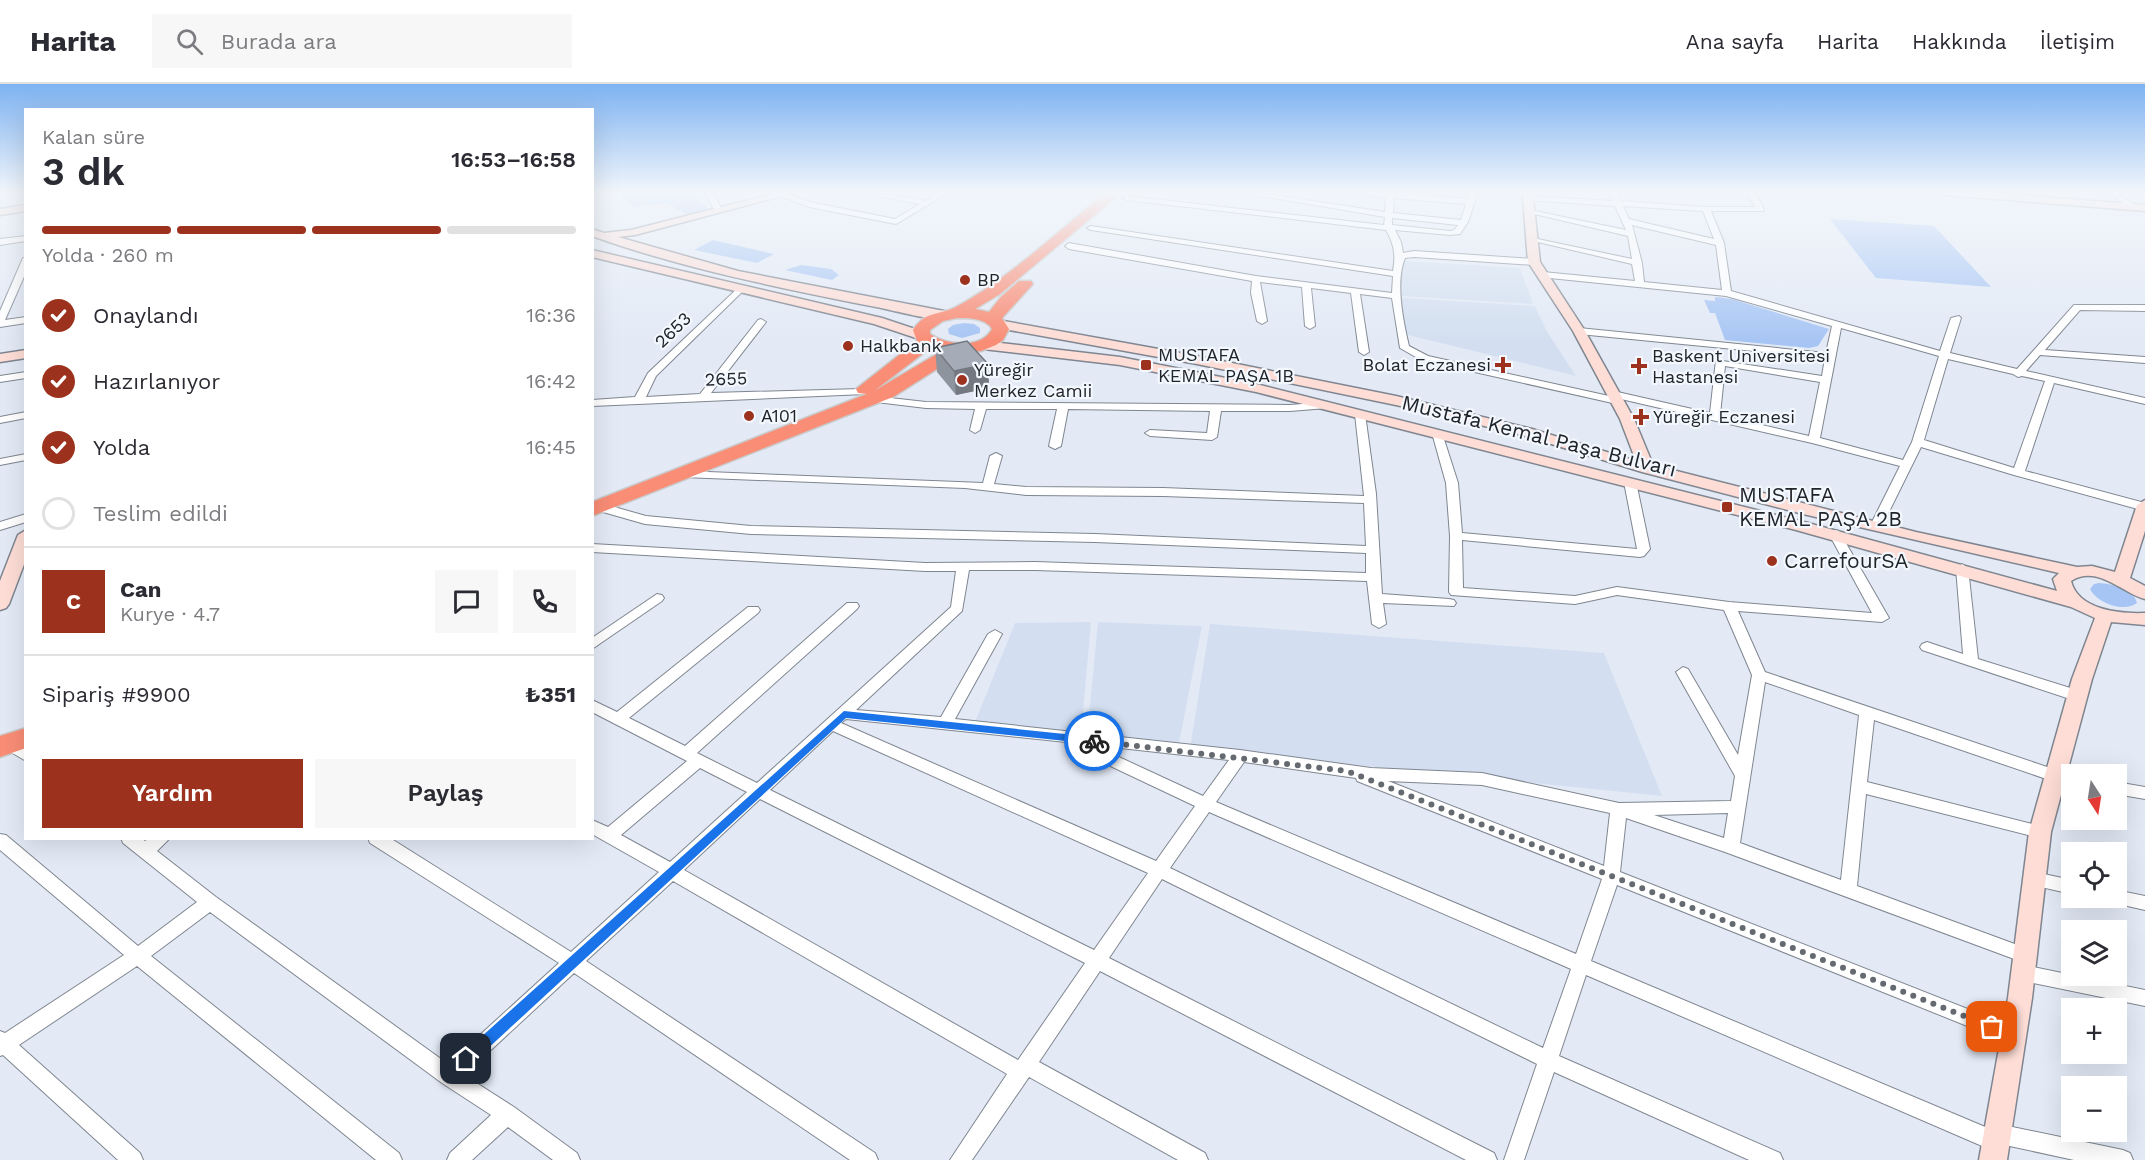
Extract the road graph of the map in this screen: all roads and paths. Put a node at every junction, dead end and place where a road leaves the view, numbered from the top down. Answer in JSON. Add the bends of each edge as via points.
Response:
{"nodes":[{"id":1,"x":618,"y":242,"type":"edge"},
{"id":2,"x":1060,"y":242,"type":"edge"},
{"id":3,"x":1074,"y":242,"type":"edge"},
{"id":4,"x":1186,"y":242,"type":"edge"},
{"id":5,"x":1397,"y":242,"type":"edge"},
{"id":6,"x":1533,"y":242,"type":"edge"},
{"id":7,"x":1544,"y":242,"type":"edge"},
{"id":8,"x":1634,"y":242,"type":"edge"},
{"id":9,"x":1717,"y":242,"type":"edge"},
{"id":10,"x":1720,"y":243,"type":"joint"},
{"id":11,"x":1069,"y":246,"type":"junction"},
{"id":12,"x":594,"y":253,"type":"edge"},
{"id":13,"x":1400,"y":258,"type":"junction"},
{"id":14,"x":1534,"y":262,"type":"junction"},
{"id":15,"x":1638,"y":262,"type":"junction"},
{"id":16,"x":24,"y":265,"type":"edge"},
{"id":17,"x":1397,"y":274,"type":"junction"},
{"id":18,"x":1543,"y":274,"type":"junction"},
{"id":19,"x":1256,"y":279,"type":"junction"},
{"id":20,"x":1306,"y":285,"type":"junction"},
{"id":21,"x":1640,"y":285,"type":"junction"},
{"id":22,"x":740,"y":289,"type":"junction"},
{"id":23,"x":1355,"y":291,"type":"junction"},
{"id":24,"x":1726,"y":294,"type":"junction"},
{"id":25,"x":1398,"y":296,"type":"junction"},
{"id":26,"x":2145,"y":308,"type":"edge"},
{"id":27,"x":950,"y":314,"type":"junction"},
{"id":28,"x":1956,"y":318,"type":"dead end"},
{"id":29,"x":24,"y":320,"type":"edge"},
{"id":30,"x":1262,"y":321,"type":"dead end"},
{"id":31,"x":761,"y":322,"type":"dead end"},
{"id":32,"x":995,"y":322,"type":"junction"},
{"id":33,"x":0,"y":323,"type":"edge"},
{"id":34,"x":1837,"y":324,"type":"junction"},
{"id":35,"x":1310,"y":326,"type":"dead end"},
{"id":36,"x":1579,"y":331,"type":"junction"},
{"id":37,"x":924,"y":339,"type":"junction"},
{"id":38,"x":1715,"y":344,"type":"junction"},
{"id":39,"x":982,"y":345,"type":"junction"},
{"id":40,"x":958,"y":348,"type":"junction"},
{"id":41,"x":1365,"y":352,"type":"dead end"},
{"id":42,"x":2036,"y":352,"type":"junction"},
{"id":43,"x":24,"y":354,"type":"edge"},
{"id":44,"x":1945,"y":355,"type":"junction"},
{"id":45,"x":1831,"y":356,"type":"junction"},
{"id":46,"x":0,"y":358,"type":"edge"},
{"id":47,"x":2145,"y":360,"type":"edge"},
{"id":48,"x":1720,"y":362,"type":"junction"},
{"id":49,"x":2018,"y":374,"type":"junction"},
{"id":50,"x":24,"y":375,"type":"edge"},
{"id":51,"x":0,"y":379,"type":"edge"},
{"id":52,"x":1827,"y":380,"type":"junction"},
{"id":53,"x":2050,"y":380,"type":"junction"},
{"id":54,"x":867,"y":395,"type":"junction"},
{"id":55,"x":703,"y":397,"type":"junction"},
{"id":56,"x":1615,"y":397,"type":"junction"},
{"id":57,"x":638,"y":401,"type":"junction"},
{"id":58,"x":2145,"y":401,"type":"edge"},
{"id":59,"x":594,"y":403,"type":"edge"},
{"id":60,"x":1327,"y":405,"type":"junction"},
{"id":61,"x":981,"y":406,"type":"junction"},
{"id":62,"x":1063,"y":407,"type":"junction"},
{"id":63,"x":1216,"y":408,"type":"junction"},
{"id":64,"x":1359,"y":414,"type":"junction"},
{"id":65,"x":24,"y":415,"type":"edge"},
{"id":66,"x":1715,"y":417,"type":"junction"},
{"id":67,"x":0,"y":420,"type":"edge"},
{"id":68,"x":975,"y":430,"type":"dead end"},
{"id":69,"x":1150,"y":433,"type":"dead end"},
{"id":70,"x":1437,"y":433,"type":"junction"},
{"id":71,"x":1814,"y":440,"type":"junction"},
{"id":72,"x":1918,"y":442,"type":"junction"},
{"id":73,"x":1055,"y":446,"type":"dead end"},
{"id":74,"x":996,"y":456,"type":"dead end"},
{"id":75,"x":24,"y":457,"type":"edge"},
{"id":76,"x":0,"y":462,"type":"edge"},
{"id":77,"x":1905,"y":464,"type":"junction"},
{"id":78,"x":1647,"y":469,"type":"junction"},
{"id":79,"x":2018,"y":473,"type":"junction"},
{"id":80,"x":683,"y":474,"type":"junction"},
{"id":81,"x":1630,"y":482,"type":"junction"},
{"id":82,"x":988,"y":488,"type":"junction"},
{"id":83,"x":1370,"y":500,"type":"junction"},
{"id":84,"x":595,"y":506,"type":"edge"},
{"id":85,"x":2145,"y":506,"type":"edge"},
{"id":86,"x":24,"y":519,"type":"edge"},
{"id":87,"x":0,"y":526,"type":"edge"},
{"id":88,"x":1876,"y":526,"type":"junction"},
{"id":89,"x":1835,"y":534,"type":"junction"},
{"id":90,"x":1456,"y":536,"type":"junction"},
{"id":91,"x":24,"y":540,"type":"edge"},
{"id":92,"x":594,"y":548,"type":"edge"},
{"id":93,"x":1372,"y":550,"type":"junction"},
{"id":94,"x":963,"y":566,"type":"junction"},
{"id":95,"x":1962,"y":568,"type":"junction"},
{"id":96,"x":2077,"y":572,"type":"junction"},
{"id":97,"x":1373,"y":577,"type":"junction"},
{"id":98,"x":2137,"y":588,"type":"edge"},
{"id":99,"x":1376,"y":597,"type":"junction"},
{"id":100,"x":657,"y":598,"type":"dead end"},
{"id":101,"x":1449,"y":603,"type":"dead end"},
{"id":102,"x":2078,"y":603,"type":"junction"},
{"id":103,"x":0,"y":604,"type":"edge"},
{"id":104,"x":852,"y":606,"type":"dead end"},
{"id":105,"x":1729,"y":606,"type":"junction"},
{"id":106,"x":753,"y":610,"type":"dead end"},
{"id":107,"x":2105,"y":615,"type":"junction"},
{"id":108,"x":2141,"y":621,"type":"edge"},
{"id":109,"x":1379,"y":624,"type":"dead end"},
{"id":110,"x":995,"y":634,"type":"dead end"},
{"id":111,"x":594,"y":644,"type":"edge"},
{"id":112,"x":1927,"y":647,"type":"dead end"},
{"id":113,"x":1971,"y":660,"type":"junction"},
{"id":114,"x":1683,"y":672,"type":"dead end"},
{"id":115,"x":1759,"y":675,"type":"junction"},
{"id":116,"x":2078,"y":696,"type":"junction"},
{"id":117,"x":594,"y":706,"type":"edge"},
{"id":118,"x":1867,"y":712,"type":"junction"},
{"id":119,"x":619,"y":718,"type":"junction"},
{"id":120,"x":838,"y":720,"type":"junction"},
{"id":121,"x":945,"y":723,"type":"junction"},
{"id":122,"x":24,"y":725,"type":"edge"},
{"id":123,"x":1063,"y":737,"type":"junction"},
{"id":124,"x":12,"y":743,"type":"edge"},
{"id":125,"x":693,"y":756,"type":"junction"},
{"id":126,"x":1240,"y":756,"type":"junction"},
{"id":127,"x":2066,"y":764,"type":"edge"},
{"id":128,"x":1347,"y":771,"type":"junction"},
{"id":129,"x":1743,"y":777,"type":"junction"},
{"id":130,"x":2061,"y":777,"type":"edge"},
{"id":131,"x":2061,"y":783,"type":"edge"},
{"id":132,"x":1859,"y":786,"type":"junction"},
{"id":133,"x":2127,"y":790,"type":"edge"},
{"id":134,"x":758,"y":791,"type":"junction"},
{"id":135,"x":2145,"y":793,"type":"edge"},
{"id":136,"x":1207,"y":805,"type":"junction"},
{"id":137,"x":1737,"y":807,"type":"junction"},
{"id":138,"x":1619,"y":808,"type":"junction"},
{"id":139,"x":594,"y":827,"type":"edge"},
{"id":140,"x":2040,"y":832,"type":"junction"},
{"id":141,"x":610,"y":836,"type":"junction"},
{"id":142,"x":0,"y":840,"type":"edge"},
{"id":143,"x":132,"y":840,"type":"edge"},
{"id":144,"x":159,"y":840,"type":"edge"},
{"id":145,"x":379,"y":840,"type":"edge"},
{"id":146,"x":1731,"y":847,"type":"junction"},
{"id":147,"x":145,"y":850,"type":"junction"},
{"id":148,"x":1159,"y":870,"type":"junction"},
{"id":149,"x":670,"y":871,"type":"junction"},
{"id":150,"x":1611,"y":877,"type":"junction"},
{"id":151,"x":2034,"y":879,"type":"junction"},
{"id":152,"x":2061,"y":885,"type":"edge"},
{"id":153,"x":1848,"y":890,"type":"junction"},
{"id":154,"x":2127,"y":899,"type":"edge"},
{"id":155,"x":210,"y":902,"type":"junction"},
{"id":156,"x":2145,"y":903,"type":"edge"},
{"id":157,"x":138,"y":956,"type":"junction"},
{"id":158,"x":1098,"y":961,"type":"junction"},
{"id":159,"x":572,"y":963,"type":"junction"},
{"id":160,"x":1582,"y":964,"type":"junction"},
{"id":161,"x":2024,"y":964,"type":"junction"},
{"id":162,"x":2145,"y":998,"type":"edge"},
{"id":163,"x":2014,"y":1036,"type":"junction"},
{"id":164,"x":1,"y":1044,"type":"edge"},
{"id":165,"x":1548,"y":1060,"type":"junction"},
{"id":166,"x":1024,"y":1069,"type":"junction"},
{"id":167,"x":448,"y":1076,"type":"junction"},
{"id":168,"x":507,"y":1114,"type":"junction"},
{"id":169,"x":1996,"y":1145,"type":"edge"},
{"id":170,"x":133,"y":1160,"type":"edge"},
{"id":171,"x":392,"y":1160,"type":"edge"},
{"id":172,"x":457,"y":1160,"type":"edge"},
{"id":173,"x":570,"y":1160,"type":"edge"},
{"id":174,"x":868,"y":1160,"type":"edge"},
{"id":175,"x":960,"y":1160,"type":"edge"},
{"id":176,"x":1198,"y":1160,"type":"edge"},
{"id":177,"x":1487,"y":1160,"type":"edge"},
{"id":178,"x":1514,"y":1160,"type":"edge"},
{"id":179,"x":1773,"y":1160,"type":"edge"},
{"id":180,"x":2123,"y":1160,"type":"edge"}],
"edges":[{"from":1,"to":27,"type":"main road","via":[[750,277],[889,306]]},
{"from":2,"to":27,"type":"highway","via":[[994,291]]},
{"from":3,"to":11,"type":"highway"},
{"from":4,"to":17,"type":"street"},
{"from":5,"to":13,"type":"street"},
{"from":6,"to":14,"type":"main road"},
{"from":7,"to":15,"type":"street"},
{"from":8,"to":15,"type":"street"},
{"from":9,"to":10,"type":"street"},
{"from":10,"to":24,"type":"street"},
{"from":11,"to":19,"type":"street"},
{"from":11,"to":32,"type":"highway","via":[[1007,300]]},
{"from":12,"to":22,"type":"main road"},
{"from":13,"to":14,"type":"street","via":[[1414,254]]},
{"from":13,"to":17,"type":"street"},
{"from":14,"to":18,"type":"main road"},
{"from":15,"to":21,"type":"street"},
{"from":16,"to":33,"type":"street"},
{"from":17,"to":25,"type":"street"},
{"from":18,"to":21,"type":"street"},
{"from":18,"to":36,"type":"main road"},
{"from":19,"to":20,"type":"street"},
{"from":19,"to":30,"type":"street"},
{"from":20,"to":23,"type":"street"},
{"from":20,"to":35,"type":"street"},
{"from":21,"to":24,"type":"street"},
{"from":22,"to":37,"type":"main road","via":[[878,321]]},
{"from":22,"to":57,"type":"street","name":"2653","via":[[652,375]]},
{"from":23,"to":25,"type":"street"},
{"from":23,"to":41,"type":"street"},
{"from":24,"to":34,"type":"street"},
{"from":25,"to":56,"type":"street","via":[[1402,339],[1413,354]]},
{"from":26,"to":42,"type":"street","via":[[2077,307]]},
{"from":27,"to":32,"type":"highway","via":[[982,315]]},
{"from":27,"to":37,"type":"highway","via":[[925,324],[921,330]]},
{"from":28,"to":44,"type":"street"},
{"from":29,"to":33,"type":"street"},
{"from":31,"to":55,"type":"street"},
{"from":32,"to":39,"type":"highway","via":[[1000,330],[998,335]]},
{"from":32,"to":78,"type":"main road","name":"Mustafa Kemal Paşa Bulvarı","via":[[1358,391],[1530,433]]},
{"from":34,"to":44,"type":"street"},
{"from":34,"to":45,"type":"street"},
{"from":36,"to":38,"type":"street"},
{"from":36,"to":56,"type":"main road"},
{"from":37,"to":40,"type":"highway","via":[[946,348]]},
{"from":37,"to":54,"type":"highway"},
{"from":38,"to":45,"type":"street"},
{"from":38,"to":48,"type":"street"},
{"from":39,"to":40,"type":"highway"},
{"from":39,"to":60,"type":"main road","name":"Mustafa Kemal Paşa Bulvarı","via":[[1114,359]]},
{"from":40,"to":54,"type":"highway","via":[[886,393]]},
{"from":42,"to":47,"type":"street"},
{"from":42,"to":49,"type":"street"},
{"from":43,"to":46,"type":"main road"},
{"from":44,"to":49,"type":"street"},
{"from":44,"to":72,"type":"street"},
{"from":45,"to":52,"type":"street"},
{"from":48,"to":52,"type":"street"},
{"from":48,"to":66,"type":"street"},
{"from":49,"to":53,"type":"street"},
{"from":50,"to":51,"type":"street"},
{"from":52,"to":71,"type":"street"},
{"from":53,"to":58,"type":"street"},
{"from":53,"to":79,"type":"street"},
{"from":54,"to":55,"type":"street","name":"2655"},
{"from":54,"to":61,"type":"street","name":"2655","via":[[915,405]]},
{"from":54,"to":80,"type":"highway"},
{"from":54,"to":84,"type":"highway"},
{"from":55,"to":57,"type":"street","name":"2655"},
{"from":56,"to":66,"type":"street"},
{"from":56,"to":78,"type":"main road"},
{"from":57,"to":59,"type":"street","name":"2655"},
{"from":60,"to":63,"type":"street","name":"2655"},
{"from":60,"to":64,"type":"main road","name":"Mustafa Kemal Paşa Bulvarı"},
{"from":61,"to":62,"type":"street","name":"2655"},
{"from":61,"to":68,"type":"street"},
{"from":62,"to":63,"type":"street","name":"2655"},
{"from":62,"to":73,"type":"street"},
{"from":63,"to":69,"type":"street","via":[[1212,437]]},
{"from":64,"to":70,"type":"main road","name":"Mustafa Kemal Paşa Bulvarı"},
{"from":64,"to":83,"type":"street"},
{"from":65,"to":67,"type":"street"},
{"from":66,"to":71,"type":"street"},
{"from":70,"to":81,"type":"main road","name":"Mustafa Kemal Paşa Bulvarı"},
{"from":70,"to":90,"type":"street","via":[[1452,483]]},
{"from":71,"to":77,"type":"street"},
{"from":72,"to":77,"type":"street"},
{"from":72,"to":79,"type":"street"},
{"from":74,"to":82,"type":"street"},
{"from":75,"to":76,"type":"street"},
{"from":77,"to":88,"type":"street"},
{"from":78,"to":88,"type":"main road","name":"Mustafa Kemal Paşa Bulvarı"},
{"from":79,"to":85,"type":"street"},
{"from":80,"to":82,"type":"street"},
{"from":80,"to":84,"type":"highway"},
{"from":81,"to":89,"type":"main road","name":"Mustafa Kemal Paşa Bulvarı"},
{"from":81,"to":90,"type":"street","via":[[1644,549],[1640,553]]},
{"from":82,"to":83,"type":"street"},
{"from":83,"to":93,"type":"street"},
{"from":84,"to":93,"type":"street","via":[[645,520],[751,530],[1095,538]]},
{"from":85,"to":98,"type":"main road"},
{"from":86,"to":87,"type":"street"},
{"from":88,"to":96,"type":"main road","name":"Mustafa Kemal Paşa Bulvarı"},
{"from":89,"to":95,"type":"main road","name":"Mustafa Kemal Paşa Bulvarı"},
{"from":89,"to":105,"type":"street","via":[[1882,618]]},
{"from":90,"to":105,"type":"street","via":[[1456,592],[1575,600],[1617,591]]},
{"from":91,"to":103,"type":"main road"},
{"from":92,"to":94,"type":"street"},
{"from":93,"to":97,"type":"street"},
{"from":94,"to":97,"type":"street"},
{"from":94,"to":120,"type":"street","via":[[957,608]]},
{"from":95,"to":102,"type":"main road","name":"Mustafa Kemal Paşa Bulvarı"},
{"from":95,"to":113,"type":"street"},
{"from":96,"to":98,"type":"main road","name":"Mustafa Kemal Paşa Bulvarı","via":[[2105,575]]},
{"from":96,"to":102,"type":"main road","via":[[2067,574],[2062,586]]},
{"from":97,"to":99,"type":"street"},
{"from":99,"to":101,"type":"street"},
{"from":99,"to":109,"type":"street"},
{"from":100,"to":111,"type":"street"},
{"from":102,"to":107,"type":"main road","name":"Mustafa Kemal Paşa Bulvarı"},
{"from":104,"to":125,"type":"street"},
{"from":105,"to":115,"type":"street"},
{"from":106,"to":119,"type":"street"},
{"from":107,"to":108,"type":"main road","name":"Mustafa Kemal Paşa Bulvarı"},
{"from":107,"to":116,"type":"main road"},
{"from":110,"to":121,"type":"street"},
{"from":112,"to":113,"type":"street"},
{"from":113,"to":116,"type":"street"},
{"from":114,"to":129,"type":"street"},
{"from":115,"to":118,"type":"street"},
{"from":115,"to":129,"type":"street"},
{"from":116,"to":127,"type":"main road"},
{"from":117,"to":119,"type":"street"},
{"from":118,"to":130,"type":"street"},
{"from":118,"to":132,"type":"street"},
{"from":119,"to":125,"type":"street"},
{"from":120,"to":121,"type":"street"},
{"from":120,"to":134,"type":"street"},
{"from":120,"to":148,"type":"street"},
{"from":121,"to":123,"type":"street"},
{"from":122,"to":124,"type":"highway"},
{"from":123,"to":126,"type":"street"},
{"from":123,"to":136,"type":"street"},
{"from":125,"to":134,"type":"street"},
{"from":125,"to":141,"type":"street"},
{"from":126,"to":128,"type":"street"},
{"from":126,"to":136,"type":"street"},
{"from":128,"to":138,"type":"street","via":[[1482,778]]},
{"from":128,"to":150,"type":"street"},
{"from":129,"to":137,"type":"street"},
{"from":131,"to":140,"type":"main road"},
{"from":132,"to":140,"type":"street"},
{"from":132,"to":153,"type":"street"},
{"from":133,"to":135,"type":"street"},
{"from":134,"to":149,"type":"street"},
{"from":134,"to":158,"type":"street"},
{"from":136,"to":148,"type":"street"},
{"from":136,"to":160,"type":"street"},
{"from":137,"to":138,"type":"street"},
{"from":137,"to":146,"type":"street"},
{"from":138,"to":146,"type":"street"},
{"from":138,"to":150,"type":"street"},
{"from":139,"to":141,"type":"street"},
{"from":140,"to":151,"type":"main road"},
{"from":141,"to":149,"type":"street"},
{"from":142,"to":157,"type":"street"},
{"from":143,"to":147,"type":"street"},
{"from":144,"to":147,"type":"street"},
{"from":145,"to":159,"type":"street"},
{"from":146,"to":153,"type":"street"},
{"from":147,"to":155,"type":"street"},
{"from":148,"to":158,"type":"street"},
{"from":148,"to":165,"type":"street"},
{"from":149,"to":159,"type":"street"},
{"from":149,"to":166,"type":"street"},
{"from":150,"to":160,"type":"street"},
{"from":150,"to":163,"type":"street"},
{"from":151,"to":152,"type":"street"},
{"from":151,"to":161,"type":"main road"},
{"from":153,"to":161,"type":"street"},
{"from":154,"to":156,"type":"street"},
{"from":155,"to":157,"type":"street"},
{"from":155,"to":167,"type":"street"},
{"from":157,"to":164,"type":"street"},
{"from":157,"to":171,"type":"street"},
{"from":158,"to":166,"type":"street"},
{"from":158,"to":177,"type":"street"},
{"from":159,"to":167,"type":"street"},
{"from":159,"to":174,"type":"street"},
{"from":160,"to":165,"type":"street"},
{"from":160,"to":169,"type":"street"},
{"from":161,"to":162,"type":"street"},
{"from":161,"to":163,"type":"main road"},
{"from":163,"to":169,"type":"main road"},
{"from":164,"to":170,"type":"street"},
{"from":165,"to":178,"type":"street"},
{"from":165,"to":179,"type":"street"},
{"from":166,"to":175,"type":"street"},
{"from":166,"to":176,"type":"street"},
{"from":167,"to":168,"type":"street"},
{"from":168,"to":172,"type":"street"},
{"from":168,"to":173,"type":"street"},
{"from":169,"to":180,"type":"street"}]}
